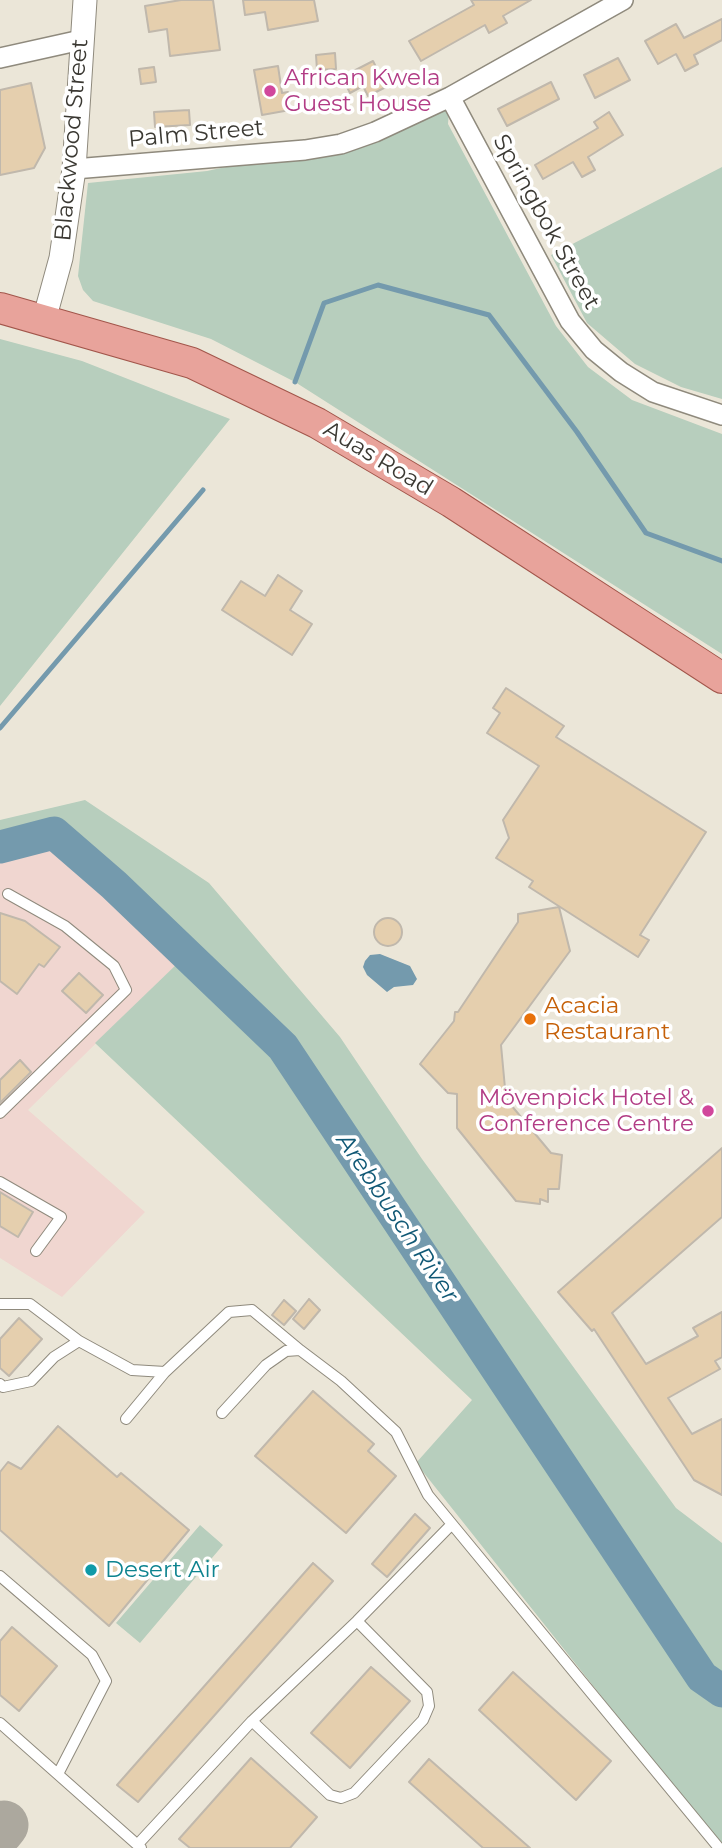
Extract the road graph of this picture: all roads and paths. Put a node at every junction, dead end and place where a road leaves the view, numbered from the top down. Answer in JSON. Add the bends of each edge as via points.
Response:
{"nodes":[{"id":1,"x":85,"y":0,"type":"edge"},
{"id":2,"x":623,"y":0,"type":"edge"},
{"id":3,"x":81,"y":40,"type":"junction"},
{"id":4,"x":0,"y":58,"type":"edge"},
{"id":5,"x":450,"y":97,"type":"junction"},
{"id":6,"x":74,"y":169,"type":"junction"},
{"id":7,"x":0,"y":308,"type":"edge"},
{"id":8,"x":44,"y":320,"type":"junction"},
{"id":9,"x":722,"y":415,"type":"edge"},
{"id":10,"x":722,"y":678,"type":"edge"},
{"id":11,"x":8,"y":894,"type":"dead end"},
{"id":12,"x":0,"y":1113,"type":"edge"},
{"id":13,"x":0,"y":1182,"type":"edge"},
{"id":14,"x":36,"y":1251,"type":"dead end"},
{"id":15,"x":0,"y":1304,"type":"edge"},
{"id":16,"x":79,"y":1341,"type":"junction"},
{"id":17,"x":300,"y":1350,"type":"junction"},
{"id":18,"x":165,"y":1372,"type":"junction"},
{"id":19,"x":0,"y":1384,"type":"edge"},
{"id":20,"x":222,"y":1413,"type":"dead end"},
{"id":21,"x":126,"y":1419,"type":"dead end"},
{"id":22,"x":452,"y":1524,"type":"junction"},
{"id":23,"x":0,"y":1576,"type":"edge"},
{"id":24,"x":358,"y":1621,"type":"junction"},
{"id":25,"x":251,"y":1721,"type":"junction"},
{"id":26,"x":0,"y":1723,"type":"edge"},
{"id":27,"x":58,"y":1774,"type":"junction"},
{"id":28,"x":140,"y":1846,"type":"edge"},
{"id":29,"x":719,"y":1848,"type":"edge"}],
"edges":[{"from":1,"to":3,"type":"street","name":"Blackwood Street"},
{"from":2,"to":5,"type":"street","name":"Palm Street"},
{"from":3,"to":4,"type":"street"},
{"from":3,"to":6,"type":"street","name":"Blackwood Street"},
{"from":5,"to":6,"type":"street","name":"Palm Street","via":[[341,144]]},
{"from":5,"to":9,"type":"street","name":"Springbok Street","via":[[570,321],[594,350],[653,392]]},
{"from":6,"to":8,"type":"street","name":"Blackwood Street","via":[[61,258]]},
{"from":7,"to":8,"type":"main road","name":"Auas Road"},
{"from":8,"to":10,"type":"main road","name":"Auas Road","via":[[192,363],[317,423],[452,502]]},
{"from":11,"to":12,"type":"lane","via":[[65,926],[114,966],[125,990]]},
{"from":13,"to":14,"type":"lane","via":[[61,1217]]},
{"from":15,"to":16,"type":"lane","via":[[30,1304]]},
{"from":16,"to":18,"type":"lane","via":[[132,1370]]},
{"from":16,"to":19,"type":"lane","via":[[54,1357],[31,1381]]},
{"from":17,"to":18,"type":"lane","via":[[252,1310],[229,1312]]},
{"from":17,"to":20,"type":"lane","via":[[286,1351],[266,1365]]},
{"from":17,"to":22,"type":"lane","via":[[396,1432],[428,1495]]},
{"from":18,"to":21,"type":"lane"},
{"from":22,"to":24,"type":"lane"},
{"from":22,"to":29,"type":"lane"},
{"from":23,"to":27,"type":"lane","via":[[92,1655],[106,1681]]},
{"from":24,"to":25,"type":"lane"},
{"from":24,"to":25,"type":"lane","via":[[427,1692],[429,1706],[424,1720],[355,1793],[341,1798],[330,1795]]},
{"from":25,"to":28,"type":"lane"},
{"from":26,"to":27,"type":"lane"},
{"from":27,"to":28,"type":"lane"}]}
